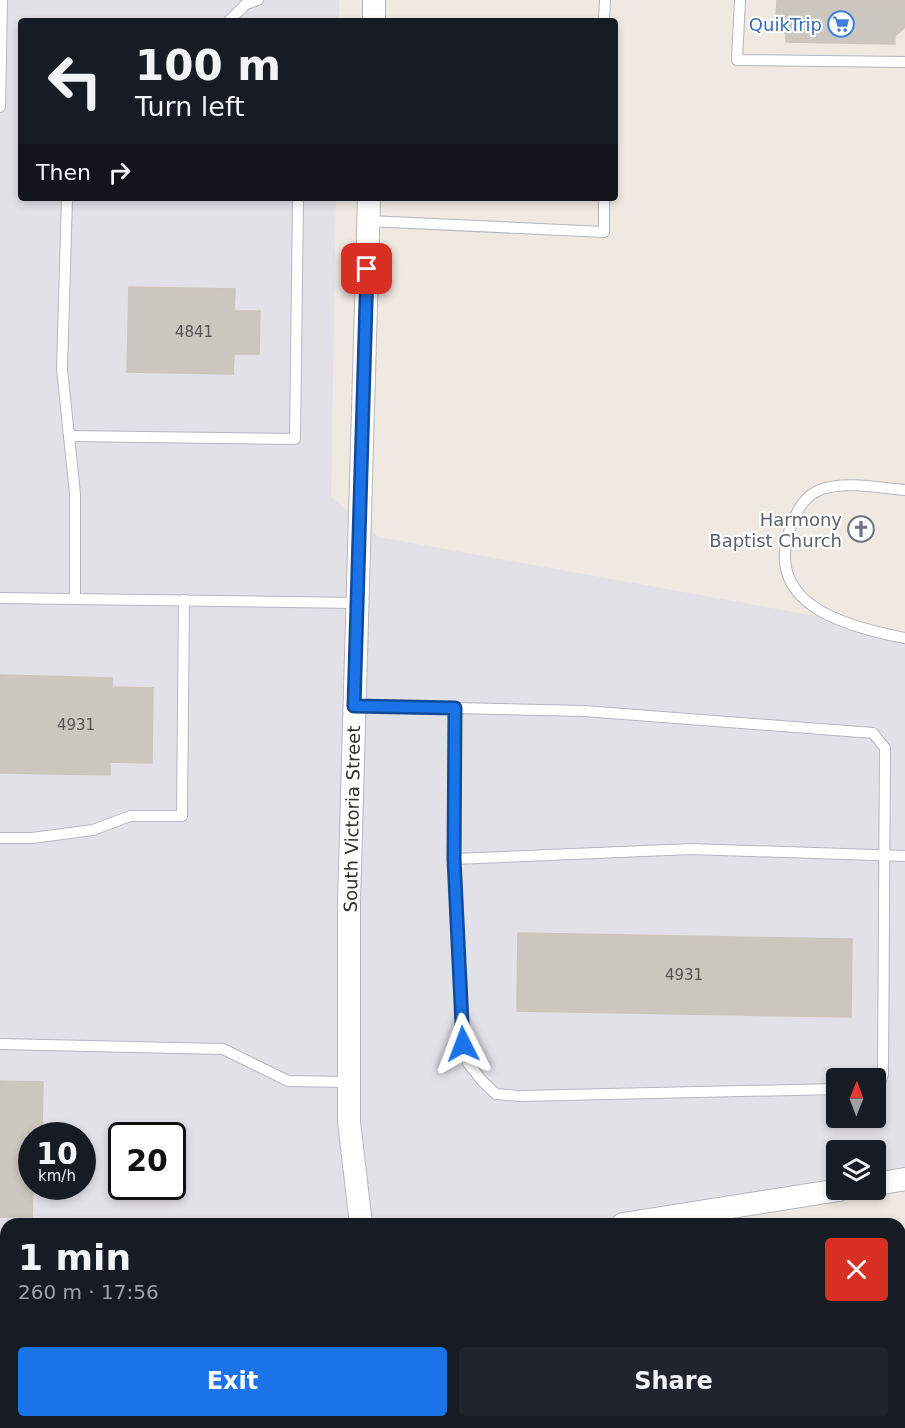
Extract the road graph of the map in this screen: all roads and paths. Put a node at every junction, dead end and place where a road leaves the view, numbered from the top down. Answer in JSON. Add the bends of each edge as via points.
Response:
{"nodes":[{"id":1,"x":2,"y":0,"type":"edge"},
{"id":2,"x":258,"y":0,"type":"edge"},
{"id":3,"x":374,"y":0,"type":"edge"},
{"id":4,"x":605,"y":0,"type":"edge"},
{"id":5,"x":740,"y":0,"type":"edge"},
{"id":6,"x":232,"y":18,"type":"edge"},
{"id":7,"x":374,"y":18,"type":"edge"},
{"id":8,"x":604,"y":18,"type":"edge"},
{"id":9,"x":905,"y":62,"type":"edge"},
{"id":10,"x":0,"y":107,"type":"edge"},
{"id":11,"x":68,"y":201,"type":"edge"},
{"id":12,"x":298,"y":201,"type":"edge"},
{"id":13,"x":369,"y":201,"type":"edge"},
{"id":14,"x":604,"y":201,"type":"edge"},
{"id":15,"x":368,"y":221,"type":"junction"},
{"id":16,"x":69,"y":436,"type":"junction"},
{"id":17,"x":905,"y":490,"type":"edge"},
{"id":18,"x":0,"y":598,"type":"edge"},
{"id":19,"x":75,"y":598,"type":"junction"},
{"id":20,"x":184,"y":600,"type":"junction"},
{"id":21,"x":357,"y":603,"type":"junction"},
{"id":22,"x":905,"y":638,"type":"edge"},
{"id":23,"x":354,"y":706,"type":"junction"},
{"id":24,"x":455,"y":708,"type":"junction"},
{"id":25,"x":0,"y":838,"type":"edge"},
{"id":26,"x":887,"y":855,"type":"junction"},
{"id":27,"x":905,"y":856,"type":"edge"},
{"id":28,"x":454,"y":859,"type":"junction"},
{"id":29,"x":0,"y":1044,"type":"edge"},
{"id":30,"x":884,"y":1068,"type":"edge"},
{"id":31,"x":349,"y":1082,"type":"junction"},
{"id":32,"x":826,"y":1089,"type":"edge"},
{"id":33,"x":905,"y":1179,"type":"edge"},
{"id":34,"x":886,"y":1182,"type":"edge"},
{"id":35,"x":826,"y":1192,"type":"edge"},
{"id":36,"x":360,"y":1218,"type":"edge"},
{"id":37,"x":661,"y":1218,"type":"edge"}],
"edges":[{"from":1,"to":10,"type":"lane"},
{"from":2,"to":6,"type":"lane","via":[[246,4]]},
{"from":3,"to":7,"type":"street"},
{"from":4,"to":8,"type":"lane"},
{"from":5,"to":9,"type":"lane","via":[[737,60]]},
{"from":11,"to":16,"type":"lane","via":[[62,369]]},
{"from":12,"to":16,"type":"lane","via":[[296,439]]},
{"from":13,"to":15,"type":"street","name":"South Victoria Street"},
{"from":14,"to":15,"type":"lane","via":[[604,232]]},
{"from":15,"to":21,"type":"street","name":"South Victoria Street"},
{"from":16,"to":19,"type":"lane","via":[[75,494]]},
{"from":17,"to":22,"type":"lane","via":[[846,486],[810,495],[794,516],[785,559],[797,595],[815,607],[862,629]]},
{"from":18,"to":19,"type":"lane"},
{"from":19,"to":20,"type":"lane"},
{"from":20,"to":21,"type":"lane"},
{"from":20,"to":25,"type":"lane","via":[[182,816],[130,816],[93,830]]},
{"from":21,"to":23,"type":"street","name":"South Victoria Street"},
{"from":23,"to":24,"type":"lane"},
{"from":23,"to":31,"type":"street","name":"South Victoria Street"},
{"from":24,"to":26,"type":"lane","via":[[584,711],[873,733],[885,748]]},
{"from":24,"to":28,"type":"lane"},
{"from":26,"to":27,"type":"lane"},
{"from":26,"to":28,"type":"lane","via":[[691,849]]},
{"from":26,"to":30,"type":"lane"},
{"from":28,"to":32,"type":"lane","via":[[463,1044],[474,1074],[496,1094]]},
{"from":29,"to":31,"type":"lane","via":[[223,1049],[288,1081]]},
{"from":31,"to":36,"type":"street","name":"South Victoria Street","via":[[349,1122]]},
{"from":33,"to":34,"type":"street"},
{"from":35,"to":37,"type":"street"}]}
